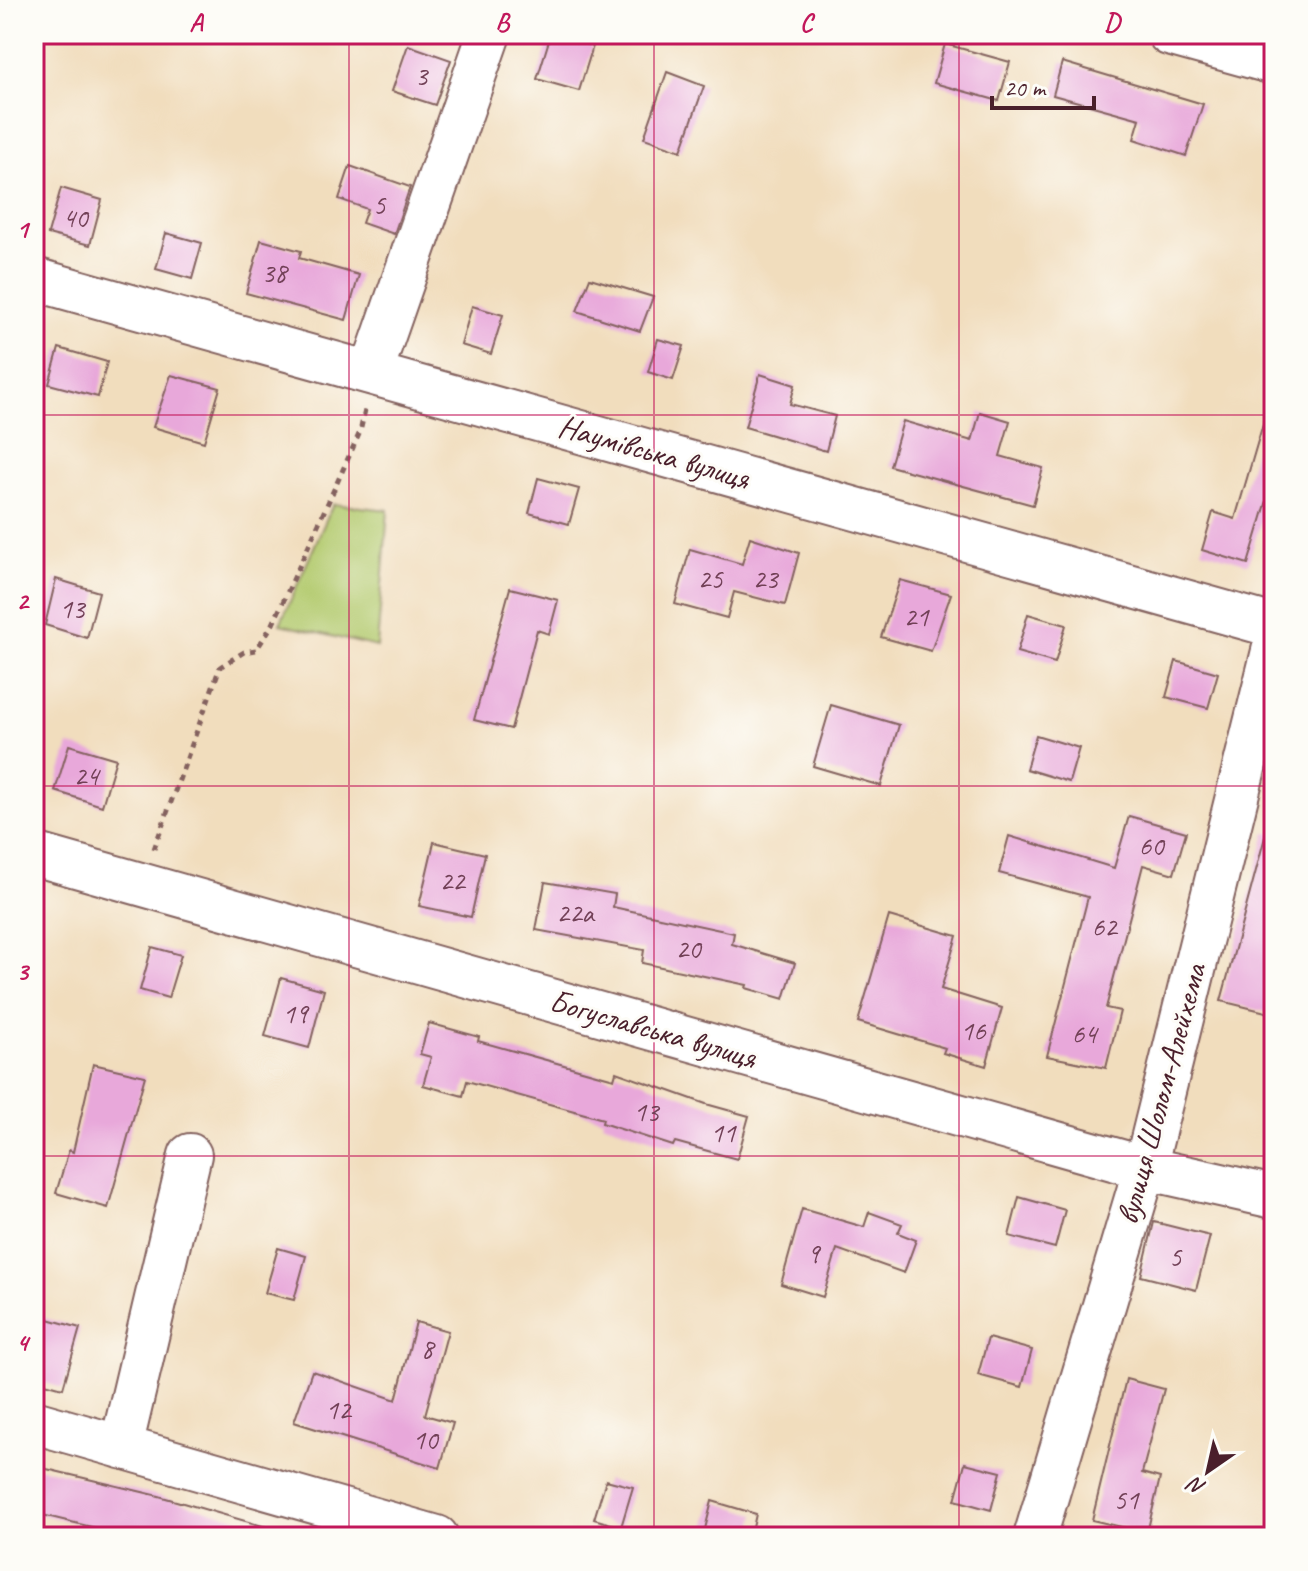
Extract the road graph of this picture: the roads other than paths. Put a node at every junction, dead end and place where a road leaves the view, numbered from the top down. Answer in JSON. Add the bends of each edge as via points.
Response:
{"nodes":[{"id":1,"x":489,"y":34,"type":"edge"},
{"id":2,"x":1169,"y":34,"type":"edge"},
{"id":3,"x":1274,"y":63,"type":"edge"},
{"id":4,"x":34,"y":279,"type":"edge"},
{"id":5,"x":374,"y":374,"type":"junction"},
{"id":6,"x":1274,"y":626,"type":"edge"},
{"id":7,"x":1274,"y":647,"type":"edge"},
{"id":8,"x":34,"y":854,"type":"edge"},
{"id":9,"x":190,"y":1155,"type":"dead end"},
{"id":10,"x":1145,"y":1168,"type":"junction"},
{"id":11,"x":1274,"y":1197,"type":"edge"},
{"id":12,"x":34,"y":1422,"type":"edge"},
{"id":13,"x":121,"y":1447,"type":"junction"},
{"id":14,"x":437,"y":1537,"type":"edge"},
{"id":15,"x":1035,"y":1537,"type":"edge"}],
"edges":[{"from":1,"to":5,"type":"street"},
{"from":2,"to":3,"type":"street"},
{"from":4,"to":5,"type":"street","name":"Наумівська вулиця"},
{"from":5,"to":6,"type":"street","name":"Наумівська вулиця"},
{"from":7,"to":10,"type":"street","name":"вулиця Шолом-Алейхема"},
{"from":8,"to":10,"type":"street","name":"Богуславська вулиця"},
{"from":9,"to":13,"type":"street"},
{"from":10,"to":11,"type":"street","name":"Богуславська вулиця"},
{"from":10,"to":15,"type":"street","name":"вулиця Шолом-Алейхема"},
{"from":12,"to":13,"type":"street"},
{"from":13,"to":14,"type":"street"}]}
